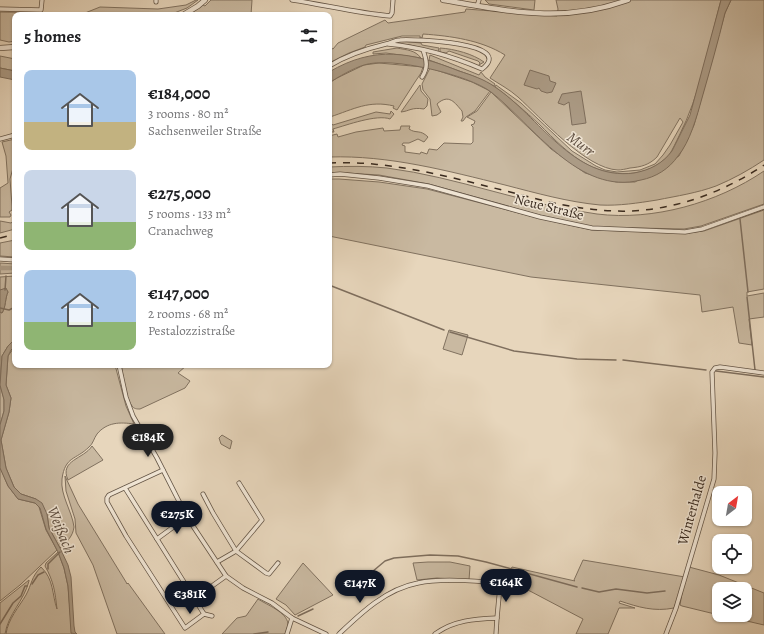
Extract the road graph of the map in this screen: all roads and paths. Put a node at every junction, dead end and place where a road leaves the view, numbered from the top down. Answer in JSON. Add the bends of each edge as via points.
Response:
{"nodes":[{"id":1,"x":42,"y":0,"type":"edge"},
{"id":2,"x":205,"y":0,"type":"edge"},
{"id":3,"x":292,"y":0,"type":"edge"},
{"id":4,"x":393,"y":0,"type":"edge"},
{"id":5,"x":443,"y":0,"type":"edge"},
{"id":6,"x":479,"y":0,"type":"edge"},
{"id":7,"x":628,"y":0,"type":"edge"},
{"id":8,"x":477,"y":6,"type":"junction"},
{"id":9,"x":0,"y":9,"type":"edge"},
{"id":10,"x":189,"y":12,"type":"edge"},
{"id":11,"x":388,"y":44,"type":"junction"},
{"id":12,"x":12,"y":47,"type":"edge"},
{"id":13,"x":0,"y":48,"type":"edge"},
{"id":14,"x":423,"y":50,"type":"junction"},
{"id":15,"x":332,"y":64,"type":"edge"},
{"id":16,"x":422,"y":77,"type":"dead end"},
{"id":17,"x":12,"y":136,"type":"edge"},
{"id":18,"x":0,"y":139,"type":"edge"},
{"id":19,"x":332,"y":175,"type":"edge"},
{"id":20,"x":764,"y":207,"type":"edge"},
{"id":21,"x":0,"y":259,"type":"edge"},
{"id":22,"x":12,"y":260,"type":"edge"},
{"id":23,"x":120,"y":368,"type":"edge"},
{"id":24,"x":764,"y":373,"type":"edge"},
{"id":25,"x":163,"y":470,"type":"junction"},
{"id":26,"x":238,"y":483,"type":"dead end"},
{"id":27,"x":125,"y":488,"type":"junction"},
{"id":28,"x":203,"y":494,"type":"dead end"},
{"id":29,"x":187,"y":517,"type":"junction"},
{"id":30,"x":157,"y":539,"type":"junction"},
{"id":31,"x":236,"y":550,"type":"junction"},
{"id":32,"x":217,"y":562,"type":"junction"},
{"id":33,"x":278,"y":563,"type":"dead end"},
{"id":34,"x":226,"y":576,"type":"junction"},
{"id":35,"x":194,"y":599,"type":"junction"},
{"id":36,"x":204,"y":614,"type":"junction"},
{"id":37,"x":212,"y":616,"type":"dead end"},
{"id":38,"x":292,"y":618,"type":"junction"},
{"id":39,"x":497,"y":618,"type":"junction"},
{"id":40,"x":287,"y":634,"type":"edge"},
{"id":41,"x":326,"y":634,"type":"edge"},
{"id":42,"x":339,"y":634,"type":"edge"},
{"id":43,"x":435,"y":634,"type":"edge"},
{"id":44,"x":496,"y":634,"type":"edge"},
{"id":45,"x":666,"y":634,"type":"edge"}],
"edges":[{"from":1,"to":9,"type":"street","via":[[41,10]]},
{"from":2,"to":10,"type":"street"},
{"from":3,"to":4,"type":"street","via":[[364,14],[390,16]]},
{"from":5,"to":8,"type":"street"},
{"from":6,"to":8,"type":"street"},
{"from":7,"to":8,"type":"street","via":[[608,7],[558,15]]},
{"from":11,"to":14,"type":"street"},
{"from":11,"to":14,"type":"street","via":[[398,40],[455,43],[486,52],[489,60],[482,69],[458,59]]},
{"from":11,"to":15,"type":"street","via":[[351,54]]},
{"from":12,"to":13,"type":"street"},
{"from":14,"to":16,"type":"street","via":[[427,67]]},
{"from":17,"to":18,"type":"street"},
{"from":19,"to":20,"type":"street","name":"Neue Straße","via":[[379,178],[428,186],[540,217],[592,228],[685,232],[702,229]]},
{"from":21,"to":22,"type":"street"},
{"from":23,"to":25,"type":"street","via":[[133,416]]},
{"from":24,"to":45,"type":"street","name":"Winterhalde","via":[[720,368],[715,368],[712,372],[714,479]]},
{"from":25,"to":27,"type":"street"},
{"from":25,"to":29,"type":"street"},
{"from":26,"to":31,"type":"street","via":[[262,521]]},
{"from":27,"to":30,"type":"street"},
{"from":27,"to":36,"type":"street","via":[[109,495],[107,502],[126,536],[185,628]]},
{"from":28,"to":31,"type":"street"},
{"from":29,"to":30,"type":"street"},
{"from":29,"to":32,"type":"street"},
{"from":30,"to":35,"type":"street"},
{"from":31,"to":32,"type":"street"},
{"from":31,"to":33,"type":"street","via":[[269,574]]},
{"from":32,"to":34,"type":"street"},
{"from":34,"to":35,"type":"street"},
{"from":34,"to":38,"type":"street"},
{"from":35,"to":36,"type":"street"},
{"from":36,"to":37,"type":"street"},
{"from":38,"to":40,"type":"street"},
{"from":38,"to":41,"type":"street"},
{"from":39,"to":42,"type":"street","via":[[500,586],[498,583],[432,581],[396,590],[365,610]]},
{"from":39,"to":43,"type":"street","via":[[466,620],[445,627]]},
{"from":39,"to":44,"type":"street"}]}
